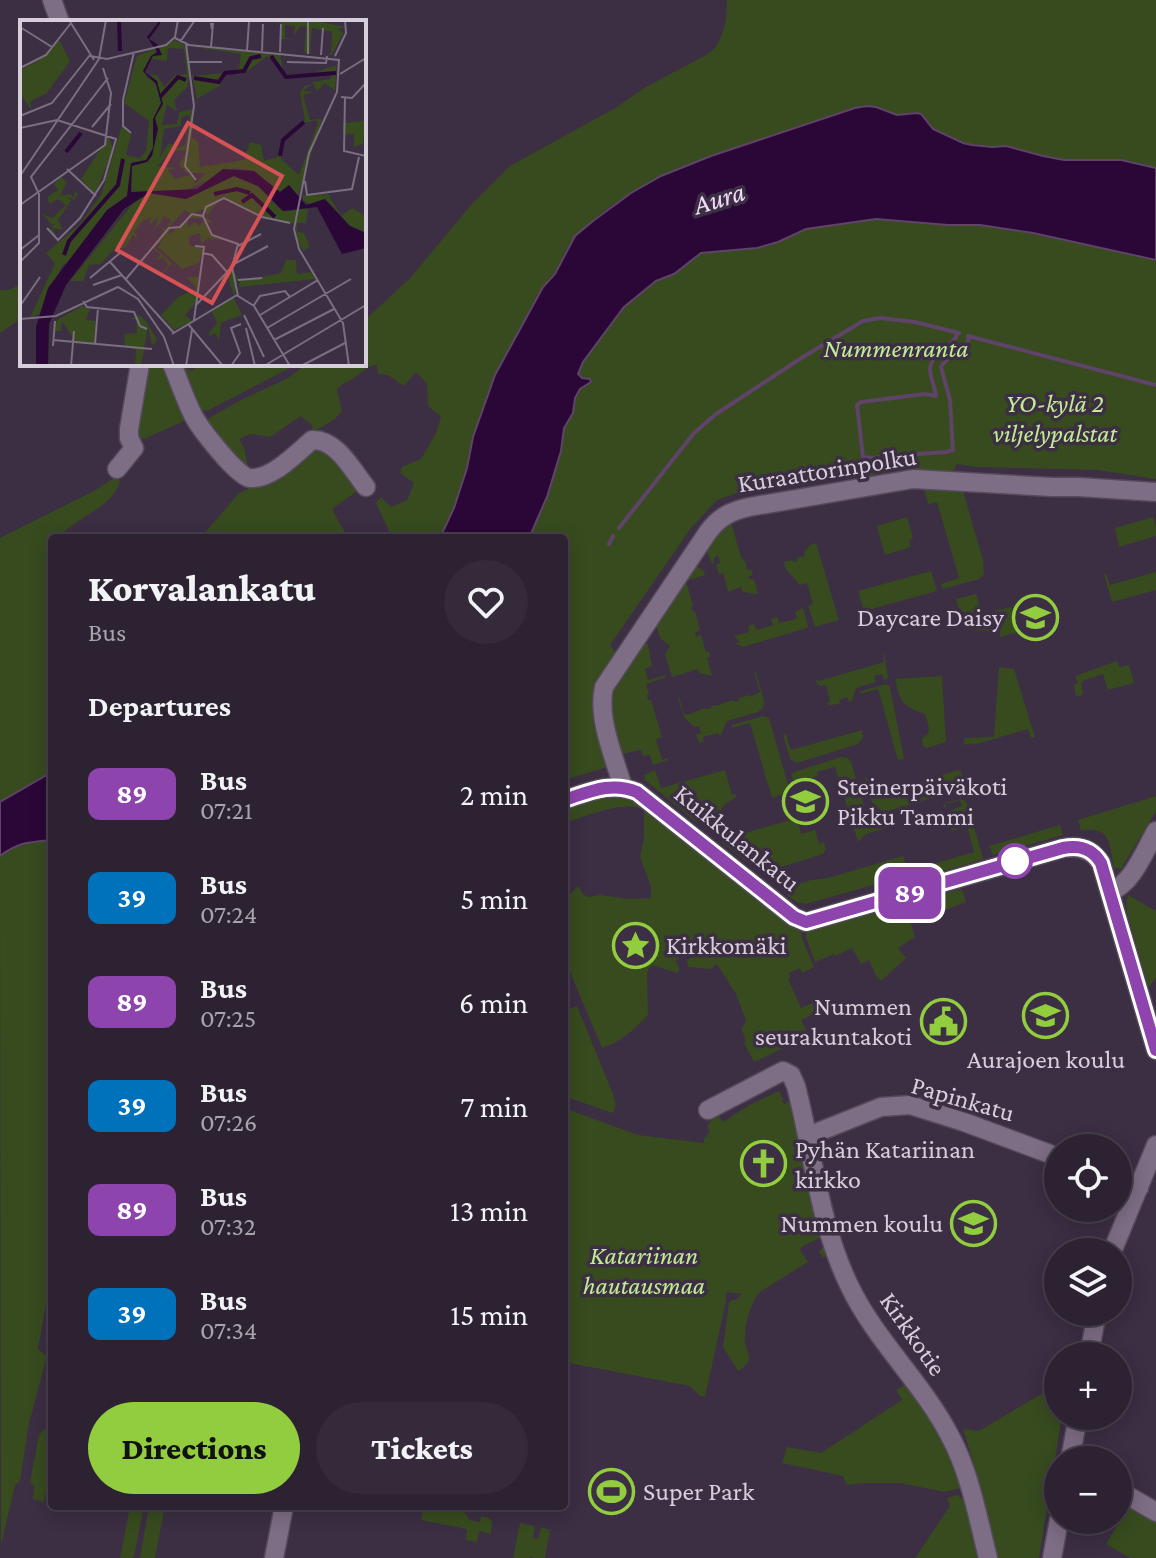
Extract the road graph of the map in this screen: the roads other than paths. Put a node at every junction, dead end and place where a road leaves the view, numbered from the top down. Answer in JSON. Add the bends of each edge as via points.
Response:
{"nodes":[{"id":1,"x":52,"y":0,"type":"edge"},
{"id":2,"x":59,"y":20,"type":"edge"},
{"id":3,"x":140,"y":366,"type":"edge"},
{"id":4,"x":173,"y":366,"type":"edge"},
{"id":5,"x":117,"y":469,"type":"dead end"},
{"id":6,"x":366,"y":487,"type":"dead end"},
{"id":7,"x":1156,"y":492,"type":"edge"},
{"id":8,"x":623,"y":787,"type":"junction"},
{"id":9,"x":568,"y":799,"type":"edge"},
{"id":10,"x":1156,"y":831,"type":"edge"},
{"id":11,"x":1110,"y":892,"type":"junction"},
{"id":12,"x":1156,"y":1050,"type":"edge"},
{"id":13,"x":708,"y":1110,"type":"dead end"},
{"id":14,"x":808,"y":1136,"type":"junction"},
{"id":15,"x":1156,"y":1145,"type":"edge"},
{"id":16,"x":1044,"y":1152,"type":"edge"},
{"id":17,"x":1132,"y":1185,"type":"edge"},
{"id":18,"x":1139,"y":1188,"type":"junction"},
{"id":19,"x":1118,"y":1238,"type":"edge"},
{"id":20,"x":1132,"y":1498,"type":"edge"},
{"id":21,"x":283,"y":1510,"type":"edge"},
{"id":22,"x":1156,"y":1512,"type":"edge"},
{"id":23,"x":1056,"y":1534,"type":"edge"},
{"id":24,"x":274,"y":1558,"type":"edge"},
{"id":25,"x":988,"y":1558,"type":"edge"},
{"id":26,"x":1052,"y":1558,"type":"edge"}],
"edges":[{"from":1,"to":2,"type":"street"},
{"from":3,"to":5,"type":"street","via":[[129,429],[134,448]]},
{"from":4,"to":6,"type":"street","via":[[195,419],[245,477],[275,470],[317,439],[329,443]]},
{"from":7,"to":8,"type":"street","name":"Kuraattorinpolku","via":[[913,479],[733,511],[708,532],[604,687],[603,717]]},
{"from":8,"to":9,"type":"street"},
{"from":8,"to":11,"type":"street","name":"Kuikkulankatu","via":[[645,797],[803,921],[1069,847],[1097,857]]},
{"from":10,"to":11,"type":"street","via":[[1128,878]]},
{"from":11,"to":12,"type":"street","name":"Kuikkulankatu"},
{"from":13,"to":14,"type":"street","name":"Kirkkotie","via":[[787,1071]]},
{"from":14,"to":16,"type":"street","name":"Papinkatu","via":[[881,1107],[910,1105]]},
{"from":14,"to":25,"type":"street","name":"Kirkkotie","via":[[843,1272],[862,1311],[951,1437]]},
{"from":15,"to":18,"type":"street"},
{"from":17,"to":18,"type":"street"},
{"from":18,"to":19,"type":"street"},
{"from":20,"to":22,"type":"street"},
{"from":21,"to":24,"type":"street"},
{"from":23,"to":26,"type":"street"}]}
